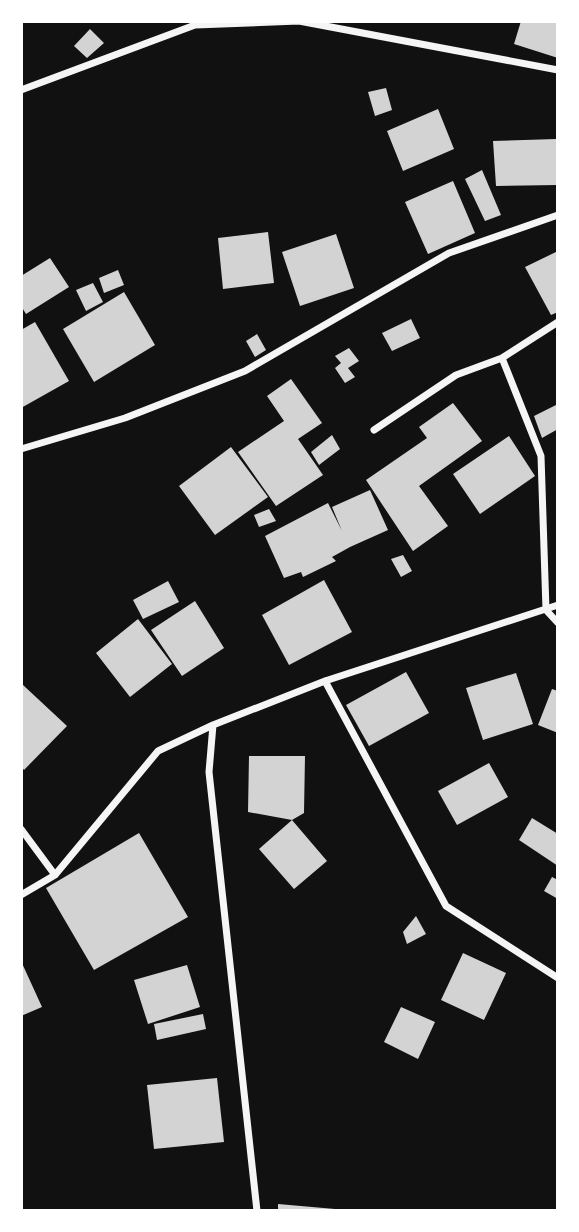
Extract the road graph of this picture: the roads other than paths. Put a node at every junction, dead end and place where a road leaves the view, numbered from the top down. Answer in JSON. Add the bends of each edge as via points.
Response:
{"nodes":[{"id":1,"x":558,"y":70,"type":"edge"},
{"id":2,"x":21,"y":90,"type":"edge"},
{"id":3,"x":558,"y":215,"type":"edge"},
{"id":4,"x":558,"y":322,"type":"edge"},
{"id":5,"x":502,"y":358,"type":"junction"},
{"id":6,"x":374,"y":430,"type":"dead end"},
{"id":7,"x":21,"y":449,"type":"edge"},
{"id":8,"x":558,"y":605,"type":"edge"},
{"id":9,"x":546,"y":610,"type":"junction"},
{"id":10,"x":558,"y":623,"type":"edge"},
{"id":11,"x":325,"y":681,"type":"junction"},
{"id":12,"x":213,"y":725,"type":"junction"},
{"id":13,"x":21,"y":829,"type":"edge"},
{"id":14,"x":55,"y":875,"type":"junction"},
{"id":15,"x":21,"y":895,"type":"edge"},
{"id":16,"x":558,"y":978,"type":"edge"},
{"id":17,"x":257,"y":1211,"type":"edge"}],
"edges":[{"from":1,"to":2,"type":"street","via":[[299,21],[208,24]]},
{"from":3,"to":7,"type":"street","via":[[449,253],[245,371],[125,418]]},
{"from":4,"to":5,"type":"street"},
{"from":5,"to":6,"type":"street","via":[[456,375]]},
{"from":5,"to":9,"type":"street","via":[[541,456]]},
{"from":8,"to":9,"type":"street"},
{"from":9,"to":10,"type":"street"},
{"from":9,"to":11,"type":"street"},
{"from":11,"to":12,"type":"street"},
{"from":11,"to":16,"type":"street","via":[[446,906]]},
{"from":12,"to":14,"type":"street","via":[[158,751]]},
{"from":12,"to":17,"type":"street","via":[[209,772]]},
{"from":13,"to":14,"type":"street"},
{"from":14,"to":15,"type":"street"}]}
